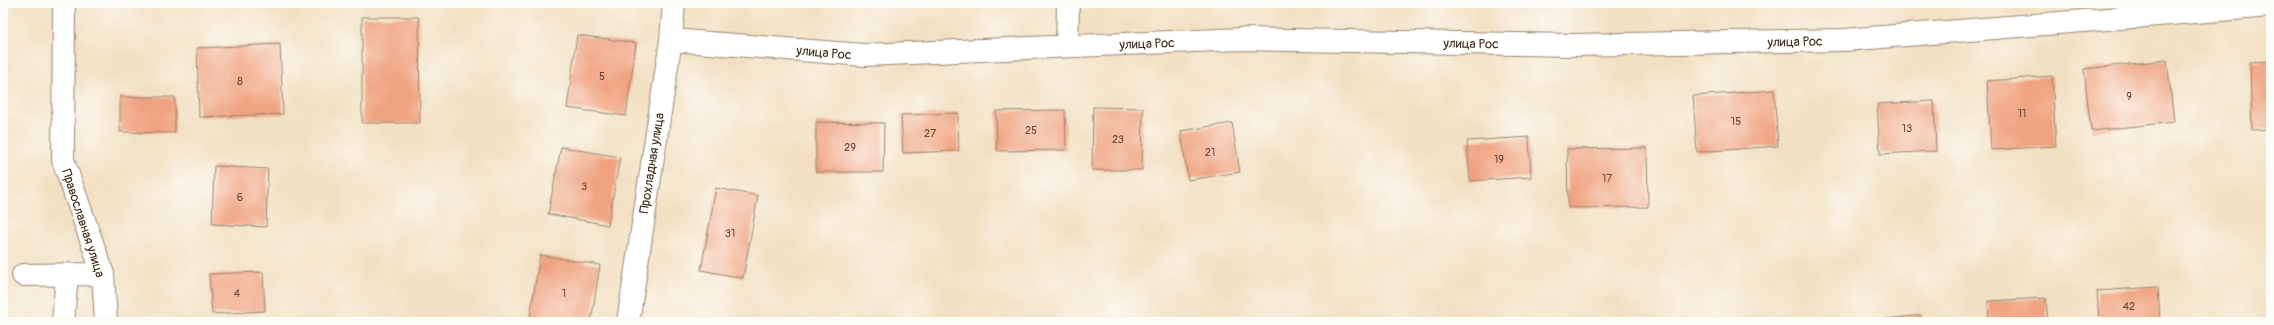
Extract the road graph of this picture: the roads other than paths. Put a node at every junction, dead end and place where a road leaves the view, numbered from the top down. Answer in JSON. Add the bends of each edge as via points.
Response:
{"nodes":[{"id":1,"x":64,"y":3,"type":"edge"},
{"id":2,"x":674,"y":3,"type":"edge"},
{"id":3,"x":1068,"y":3,"type":"edge"},
{"id":4,"x":2271,"y":6,"type":"edge"},
{"id":5,"x":671,"y":40,"type":"junction"},
{"id":6,"x":1067,"y":46,"type":"junction"},
{"id":7,"x":103,"y":274,"type":"junction"},
{"id":8,"x":23,"y":275,"type":"dead end"},
{"id":9,"x":67,"y":275,"type":"junction"},
{"id":10,"x":63,"y":322,"type":"edge"},
{"id":11,"x":106,"y":322,"type":"edge"},
{"id":12,"x":628,"y":322,"type":"edge"}],
"edges":[{"from":1,"to":7,"type":"street","name":"Православная улица","via":[[63,160]]},
{"from":2,"to":5,"type":"street","name":"Прохладная улица"},
{"from":3,"to":6,"type":"street"},
{"from":4,"to":6,"type":"street","name":"улица Рос","via":[[1844,40],[1572,45],[1242,39]]},
{"from":5,"to":6,"type":"street","name":"улица Рос","via":[[864,56]]},
{"from":5,"to":12,"type":"street","name":"Прохладная улица"},
{"from":7,"to":9,"type":"street"},
{"from":7,"to":11,"type":"street","name":"Православная улица"},
{"from":8,"to":9,"type":"street"},
{"from":9,"to":10,"type":"street"}]}
